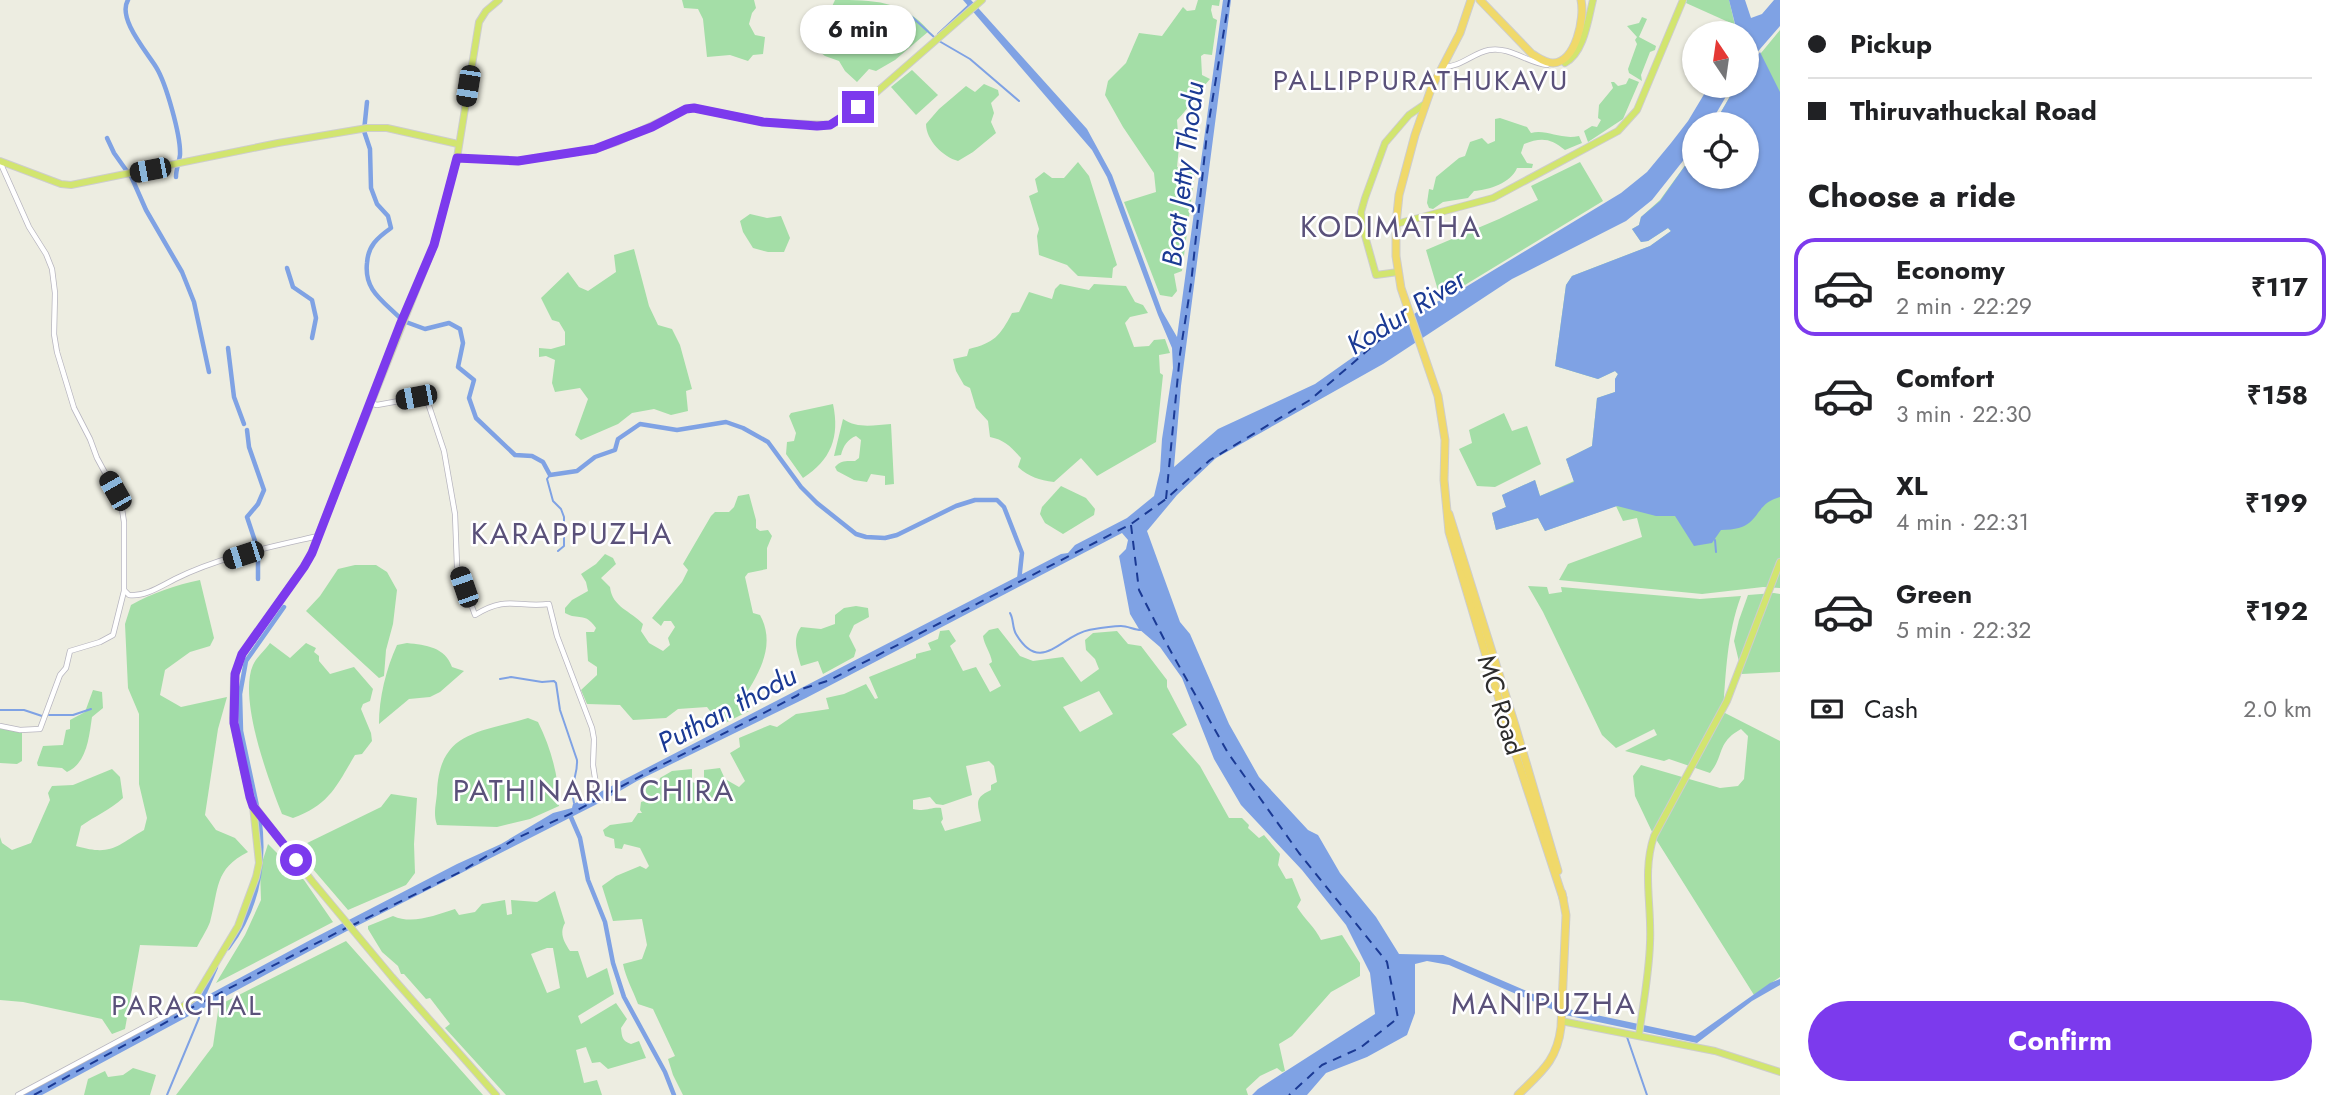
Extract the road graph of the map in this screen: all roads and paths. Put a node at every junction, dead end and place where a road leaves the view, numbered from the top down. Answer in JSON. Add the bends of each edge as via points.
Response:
{"nodes":[{"id":1,"x":499,"y":0,"type":"edge"},
{"id":2,"x":1581,"y":0,"type":"edge"},
{"id":3,"x":1592,"y":0,"type":"edge"},
{"id":4,"x":1683,"y":0,"type":"edge"},
{"id":5,"x":980,"y":1,"type":"edge"},
{"id":6,"x":1470,"y":2,"type":"edge"},
{"id":7,"x":1482,"y":2,"type":"edge"},
{"id":8,"x":1559,"y":62,"type":"junction"},
{"id":9,"x":1442,"y":67,"type":"junction"},
{"id":10,"x":1425,"y":104,"type":"junction"},
{"id":11,"x":458,"y":145,"type":"junction"},
{"id":12,"x":457,"y":158,"type":"junction"},
{"id":13,"x":0,"y":162,"type":"edge"},
{"id":14,"x":1396,"y":224,"type":"junction"},
{"id":15,"x":1398,"y":272,"type":"junction"},
{"id":16,"x":370,"y":403,"type":"junction"},
{"id":17,"x":318,"y":536,"type":"junction"},
{"id":18,"x":1780,"y":562,"type":"edge"},
{"id":19,"x":124,"y":591,"type":"junction"},
{"id":20,"x":0,"y":726,"type":"edge"},
{"id":21,"x":597,"y":790,"type":"dead end"},
{"id":22,"x":253,"y":806,"type":"junction"},
{"id":23,"x":181,"y":1007,"type":"joint"},
{"id":24,"x":1561,"y":1021,"type":"junction"},
{"id":25,"x":1639,"y":1035,"type":"junction"},
{"id":26,"x":1780,"y":1072,"type":"edge"},
{"id":27,"x":18,"y":1095,"type":"edge"},
{"id":28,"x":496,"y":1095,"type":"edge"},
{"id":29,"x":1518,"y":1095,"type":"edge"}],
"edges":[{"from":1,"to":11,"type":"main road","via":[[479,22]]},
{"from":2,"to":8,"type":"highway","via":[[1580,29]]},
{"from":3,"to":8,"type":"main road","via":[[1588,25],[1575,54],[1565,63]]},
{"from":4,"to":14,"type":"main road","via":[[1637,110],[1618,131],[1493,198]]},
{"from":5,"to":12,"type":"main road","via":[[865,102],[830,125],[763,122],[694,108],[595,149],[518,161]]},
{"from":6,"to":7,"type":"highway"},
{"from":6,"to":9,"type":"highway","name":"MC Road"},
{"from":7,"to":8,"type":"highway","via":[[1532,54]]},
{"from":8,"to":9,"type":"street","via":[[1539,64],[1494,50]]},
{"from":9,"to":10,"type":"highway","name":"MC Road"},
{"from":10,"to":14,"type":"highway","name":"MC Road","via":[[1401,186]]},
{"from":10,"to":15,"type":"main road","via":[[1385,143],[1361,212],[1376,275]]},
{"from":11,"to":12,"type":"main road"},
{"from":11,"to":13,"type":"main road","via":[[395,129],[364,128],[67,185]]},
{"from":12,"to":16,"type":"main road","via":[[434,245]]},
{"from":13,"to":19,"type":"street","via":[[52,269],[57,352],[74,408],[122,509]]},
{"from":14,"to":15,"type":"highway","name":"MC Road"},
{"from":15,"to":24,"type":"highway","name":"MC Road","via":[[1436,391],[1443,428],[1448,532],[1563,898]]},
{"from":16,"to":17,"type":"main road"},
{"from":16,"to":21,"type":"street","via":[[426,397],[444,451],[455,513],[457,566],[475,615],[500,604],[549,604],[592,728]]},
{"from":17,"to":19,"type":"street","via":[[194,570],[140,595]]},
{"from":17,"to":22,"type":"main road","via":[[304,567],[242,654],[235,674],[234,723]]},
{"from":18,"to":25,"type":"main road","via":[[1727,701],[1649,849],[1651,941]]},
{"from":19,"to":20,"type":"street","via":[[113,635],[70,651],[40,729]]},
{"from":22,"to":23,"type":"main road","via":[[259,863],[245,910],[195,996]]},
{"from":22,"to":28,"type":"main road","via":[[388,972]]},
{"from":23,"to":27,"type":"street"},
{"from":24,"to":25,"type":"main road"},
{"from":24,"to":29,"type":"highway","name":"MC Road","via":[[1552,1059]]},
{"from":25,"to":26,"type":"main road","via":[[1715,1051]]}]}
